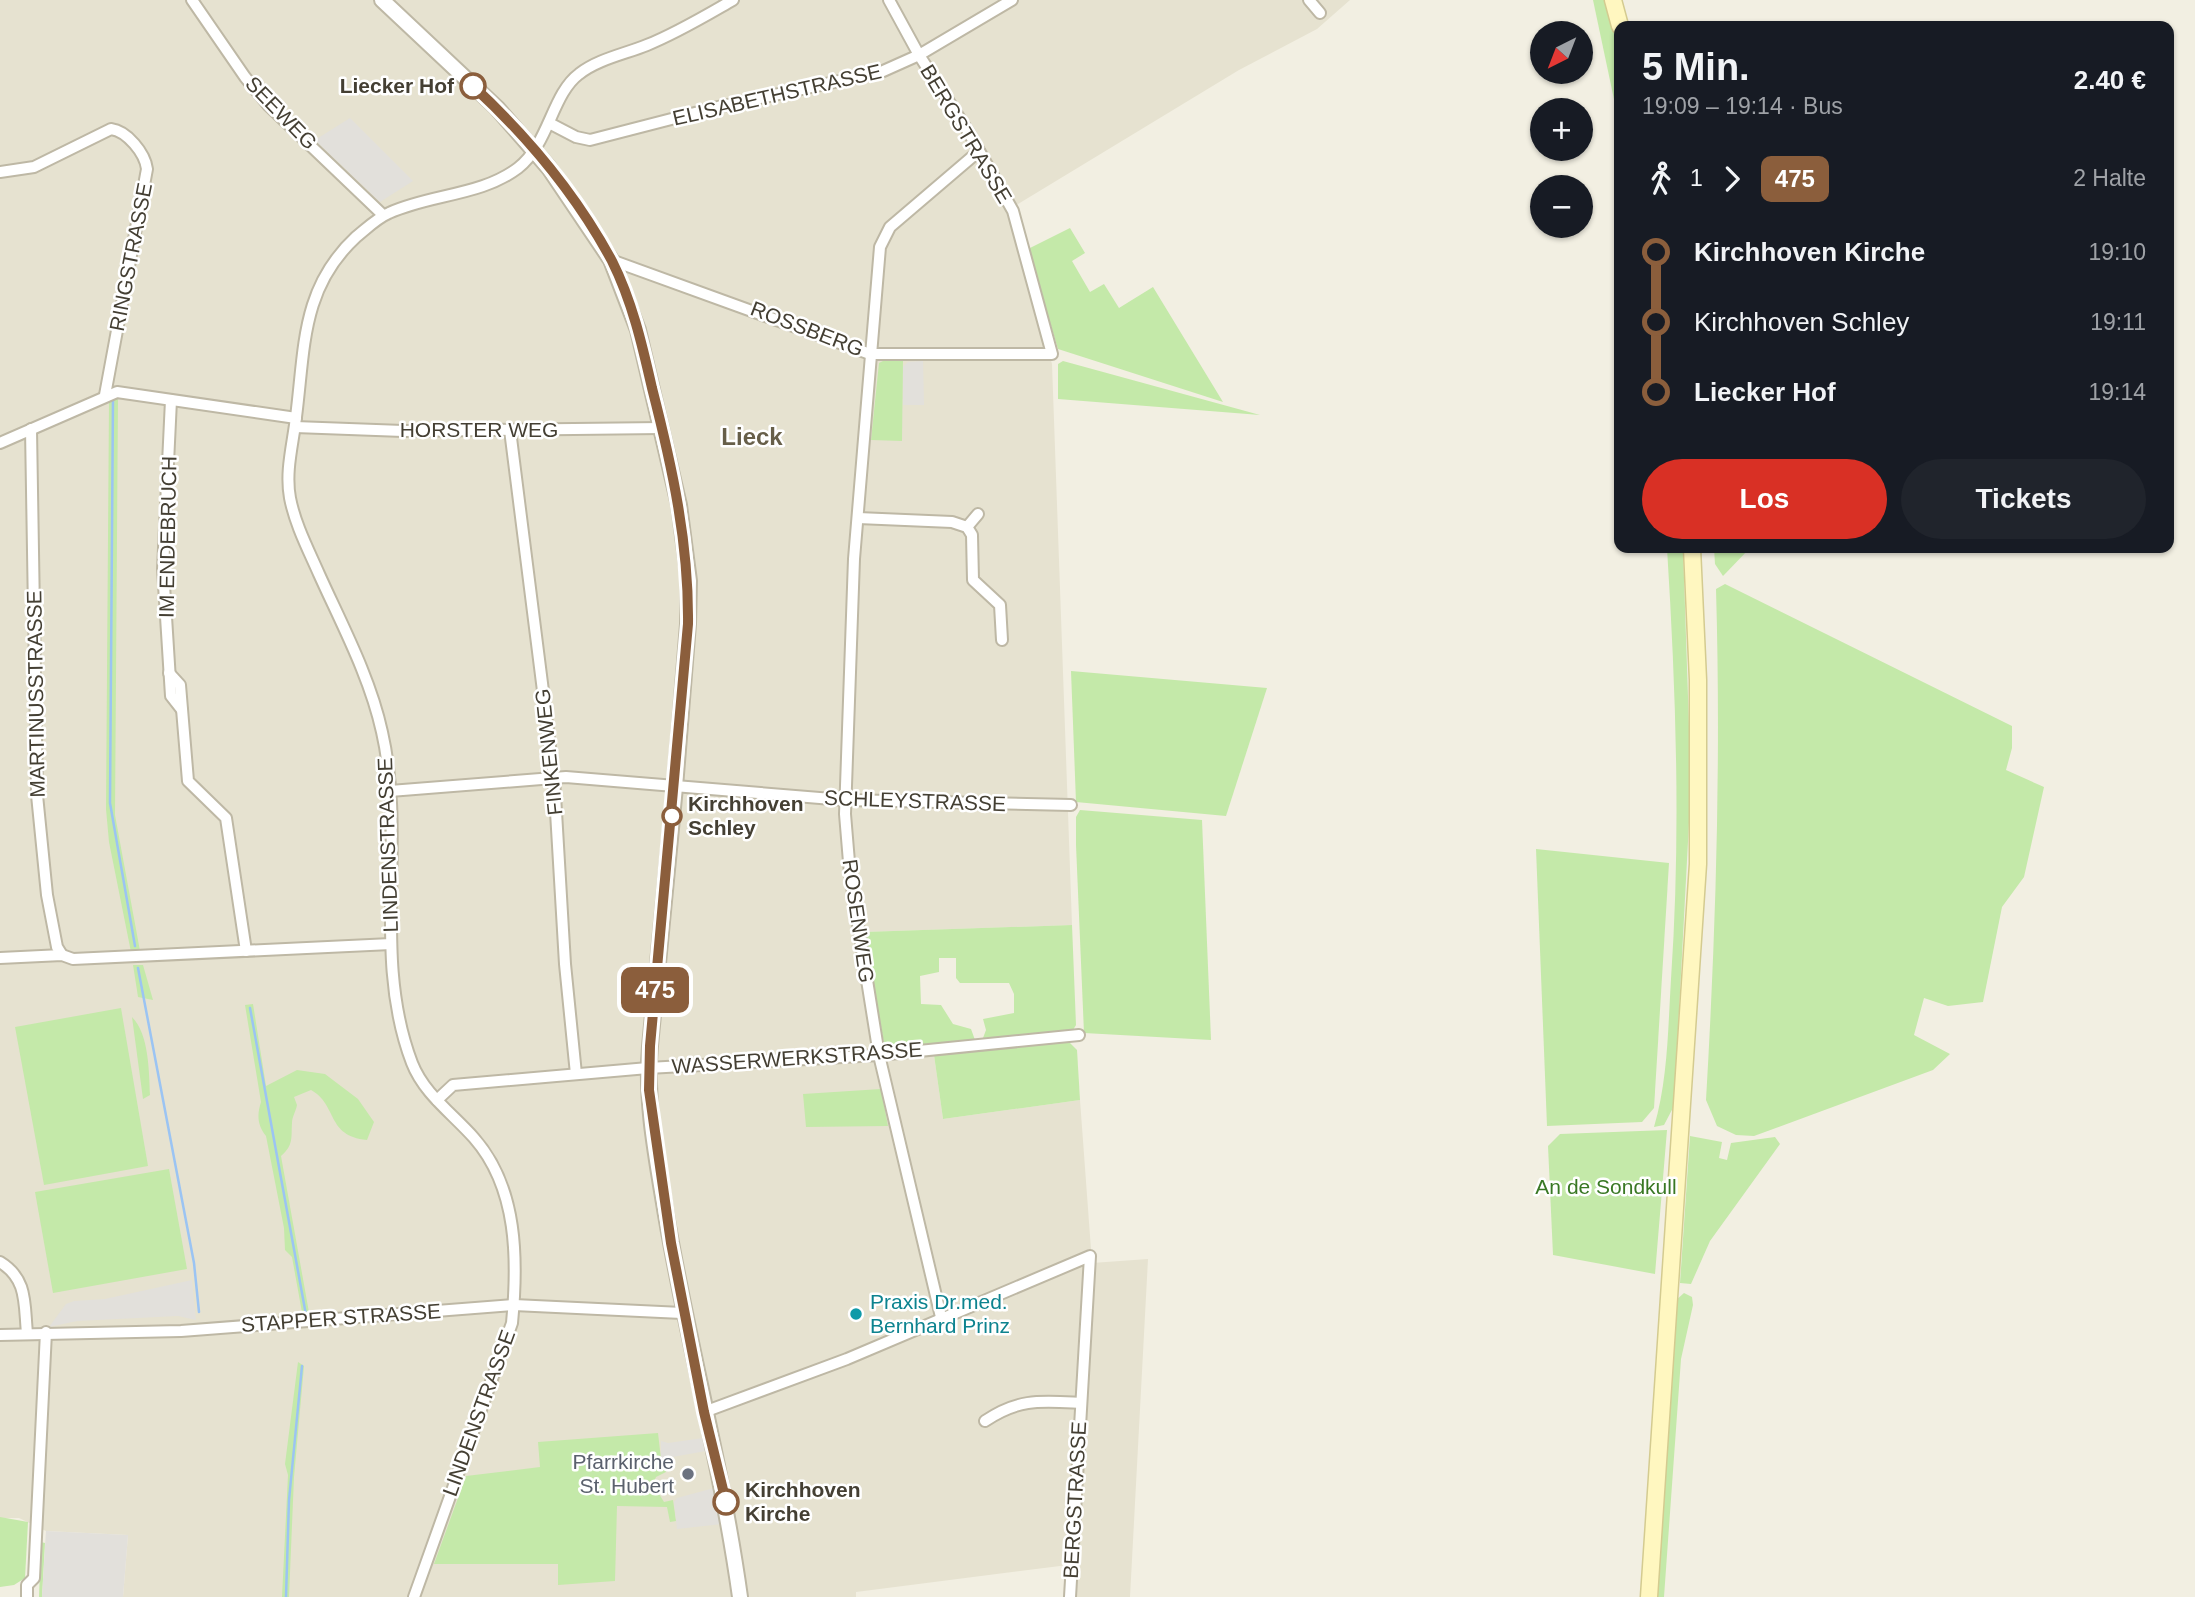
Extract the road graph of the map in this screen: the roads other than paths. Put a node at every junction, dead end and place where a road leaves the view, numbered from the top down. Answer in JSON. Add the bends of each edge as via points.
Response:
{"nodes":[{"id":1,"x":192,"y":0,"type":"edge"},
{"id":2,"x":382,"y":0,"type":"edge"},
{"id":3,"x":733,"y":0,"type":"edge"},
{"id":4,"x":889,"y":0,"type":"edge"},
{"id":5,"x":1012,"y":0,"type":"edge"},
{"id":6,"x":1309,"y":0,"type":"edge"},
{"id":7,"x":1613,"y":0,"type":"edge"},
{"id":8,"x":1320,"y":13,"type":"dead end"},
{"id":9,"x":1619,"y":21,"type":"edge"},
{"id":10,"x":919,"y":55,"type":"junction"},
{"id":11,"x":551,"y":124,"type":"junction"},
{"id":12,"x":534,"y":150,"type":"junction"},
{"id":13,"x":979,"y":151,"type":"junction"},
{"id":14,"x":0,"y":172,"type":"edge"},
{"id":15,"x":383,"y":215,"type":"junction"},
{"id":16,"x":611,"y":260,"type":"junction"},
{"id":17,"x":870,"y":354,"type":"junction"},
{"id":18,"x":1052,"y":354,"type":"joint"},
{"id":19,"x":105,"y":395,"type":"junction"},
{"id":20,"x":171,"y":400,"type":"junction"},
{"id":21,"x":296,"y":422,"type":"junction"},
{"id":22,"x":662,"y":428,"type":"junction"},
{"id":23,"x":30,"y":429,"type":"junction"},
{"id":24,"x":510,"y":430,"type":"junction"},
{"id":25,"x":0,"y":443,"type":"edge"},
{"id":26,"x":978,"y":514,"type":"dead end"},
{"id":27,"x":858,"y":517,"type":"junction"},
{"id":28,"x":967,"y":527,"type":"junction"},
{"id":29,"x":1692,"y":553,"type":"edge"},
{"id":30,"x":1002,"y":640,"type":"dead end"},
{"id":31,"x":554,"y":778,"type":"junction"},
{"id":32,"x":675,"y":788,"type":"junction"},
{"id":33,"x":390,"y":791,"type":"junction"},
{"id":34,"x":844,"y":800,"type":"junction"},
{"id":35,"x":1071,"y":805,"type":"dead end"},
{"id":36,"x":391,"y":944,"type":"junction"},
{"id":37,"x":246,"y":951,"type":"junction"},
{"id":38,"x":62,"y":955,"type":"junction"},
{"id":39,"x":0,"y":958,"type":"edge"},
{"id":40,"x":1079,"y":1035,"type":"dead end"},
{"id":41,"x":879,"y":1055,"type":"junction"},
{"id":42,"x":648,"y":1068,"type":"junction"},
{"id":43,"x":576,"y":1074,"type":"junction"},
{"id":44,"x":437,"y":1100,"type":"junction"},
{"id":45,"x":0,"y":1262,"type":"edge"},
{"id":46,"x":514,"y":1305,"type":"junction"},
{"id":47,"x":682,"y":1313,"type":"junction"},
{"id":48,"x":941,"y":1318,"type":"junction"},
{"id":49,"x":46,"y":1332,"type":"junction"},
{"id":50,"x":27,"y":1333,"type":"junction"},
{"id":51,"x":0,"y":1335,"type":"edge"},
{"id":52,"x":1081,"y":1403,"type":"junction"},
{"id":53,"x":704,"y":1412,"type":"junction"},
{"id":54,"x":985,"y":1422,"type":"dead end"},
{"id":55,"x":27,"y":1597,"type":"edge"},
{"id":56,"x":414,"y":1597,"type":"edge"},
{"id":57,"x":740,"y":1597,"type":"edge"},
{"id":58,"x":1070,"y":1597,"type":"edge"},
{"id":59,"x":1649,"y":1597,"type":"edge"}],
"edges":[{"from":1,"to":15,"type":"street","name":"SEEWEG","via":[[269,106]]},
{"from":2,"to":12,"type":"street","via":[[497,108]]},
{"from":3,"to":11,"type":"street","name":"LINDENSTRASSE","via":[[652,43],[579,74],[566,89]]},
{"from":4,"to":10,"type":"street","name":"BERGSTRASSE"},
{"from":5,"to":10,"type":"street","name":"ELISABETHSTRASSE"},
{"from":6,"to":8,"type":"street"},
{"from":7,"to":9,"type":"main road"},
{"from":10,"to":11,"type":"street","name":"ELISABETHSTRASSE","via":[[881,72],[590,140]]},
{"from":10,"to":13,"type":"street","name":"BERGSTRASSE"},
{"from":11,"to":12,"type":"street","name":"LINDENSTRASSE"},
{"from":12,"to":15,"type":"street","name":"LINDENSTRASSE","via":[[523,165],[502,178]]},
{"from":12,"to":16,"type":"street"},
{"from":13,"to":17,"type":"street","name":"ROSENWEG","via":[[886,232],[876,274]]},
{"from":13,"to":18,"type":"street","name":"BERGSTRASSE","via":[[1013,211]]},
{"from":14,"to":19,"type":"street","name":"RINGSTRASSE","via":[[34,167],[111,129],[124,134],[144,158],[147,169]]},
{"from":15,"to":21,"type":"street","name":"LINDENSTRASSE","via":[[335,259],[318,286],[305,343]]},
{"from":16,"to":17,"type":"street","name":"ROSSBERG"},
{"from":16,"to":22,"type":"street","via":[[633,312]]},
{"from":17,"to":18,"type":"street","name":"ROSSBERG"},
{"from":17,"to":27,"type":"street","name":"ROSENWEG"},
{"from":19,"to":20,"type":"street","name":"HORSTER WEG","via":[[117,392]]},
{"from":19,"to":23,"type":"street","name":"HORSTER WEG"},
{"from":20,"to":21,"type":"street","name":"HORSTER WEG"},
{"from":20,"to":37,"type":"street","name":"IM ENDEBRUCH","via":[[163,569],[169,673],[180,685],[188,781],[226,818]]},
{"from":21,"to":24,"type":"street","name":"HORSTER WEG"},
{"from":21,"to":33,"type":"street","name":"LINDENSTRASSE","via":[[289,484],[294,514],[365,679],[382,729]]},
{"from":22,"to":24,"type":"street","name":"HORSTER WEG"},
{"from":22,"to":32,"type":"street","via":[[689,581]]},
{"from":23,"to":25,"type":"street","name":"HORSTER WEG"},
{"from":23,"to":38,"type":"street","name":"MARTINUSSTRASSE","via":[[37,784],[42,865]]},
{"from":24,"to":31,"type":"street","name":"FINKENWEG"},
{"from":26,"to":28,"type":"street"},
{"from":27,"to":28,"type":"street","via":[[952,522]]},
{"from":27,"to":34,"type":"street","name":"ROSENWEG"},
{"from":28,"to":30,"type":"street","via":[[972,535],[973,580],[1000,605]]},
{"from":29,"to":59,"type":"main road","via":[[1698,864]]},
{"from":31,"to":32,"type":"street","name":"SCHLEYSTRASSE"},
{"from":31,"to":33,"type":"street","name":"SCHLEYSTRASSE"},
{"from":31,"to":43,"type":"street","name":"FINKENWEG"},
{"from":32,"to":34,"type":"street","name":"SCHLEYSTRASSE"},
{"from":32,"to":42,"type":"street"},
{"from":33,"to":36,"type":"street","name":"LINDENSTRASSE"},
{"from":34,"to":35,"type":"street","name":"SCHLEYSTRASSE"},
{"from":34,"to":41,"type":"street","name":"ROSENWEG","via":[[850,874]]},
{"from":36,"to":37,"type":"street"},
{"from":36,"to":44,"type":"street","name":"LINDENSTRASSE","via":[[392,972],[412,1063]]},
{"from":37,"to":38,"type":"street","via":[[73,960]]},
{"from":38,"to":39,"type":"street"},
{"from":40,"to":41,"type":"street","name":"WASSERWERKSTRASSE"},
{"from":41,"to":42,"type":"street","name":"WASSERWERKSTRASSE"},
{"from":41,"to":48,"type":"street","name":"ROSENWEG"},
{"from":42,"to":43,"type":"street","name":"WASSERWERKSTRASSE"},
{"from":42,"to":47,"type":"street"},
{"from":43,"to":44,"type":"street","name":"WASSERWERKSTRASSE","via":[[453,1085]]},
{"from":44,"to":46,"type":"street","name":"LINDENSTRASSE","via":[[476,1140],[504,1189],[512,1229]]},
{"from":45,"to":50,"type":"street","via":[[18,1276],[22,1286]]},
{"from":46,"to":47,"type":"street","name":"STAPPER STRASSE"},
{"from":46,"to":49,"type":"street","name":"STAPPER STRASSE","via":[[181,1331]]},
{"from":46,"to":56,"type":"street","name":"LINDENSTRASSE","via":[[502,1355]]},
{"from":47,"to":53,"type":"street"},
{"from":48,"to":52,"type":"street","name":"BERGSTRASSE","via":[[1090,1256]]},
{"from":48,"to":53,"type":"street","via":[[812,1373]]},
{"from":49,"to":50,"type":"street","name":"STAPPER STRASSE"},
{"from":49,"to":55,"type":"street","via":[[34,1578],[27,1586]]},
{"from":50,"to":51,"type":"street","name":"STAPPER STRASSE"},
{"from":52,"to":54,"type":"street","name":"BERGSTRASSE","via":[[1032,1400],[1002,1410]]},
{"from":52,"to":58,"type":"street","name":"BERGSTRASSE"},
{"from":53,"to":57,"type":"street","via":[[728,1511]]}]}
